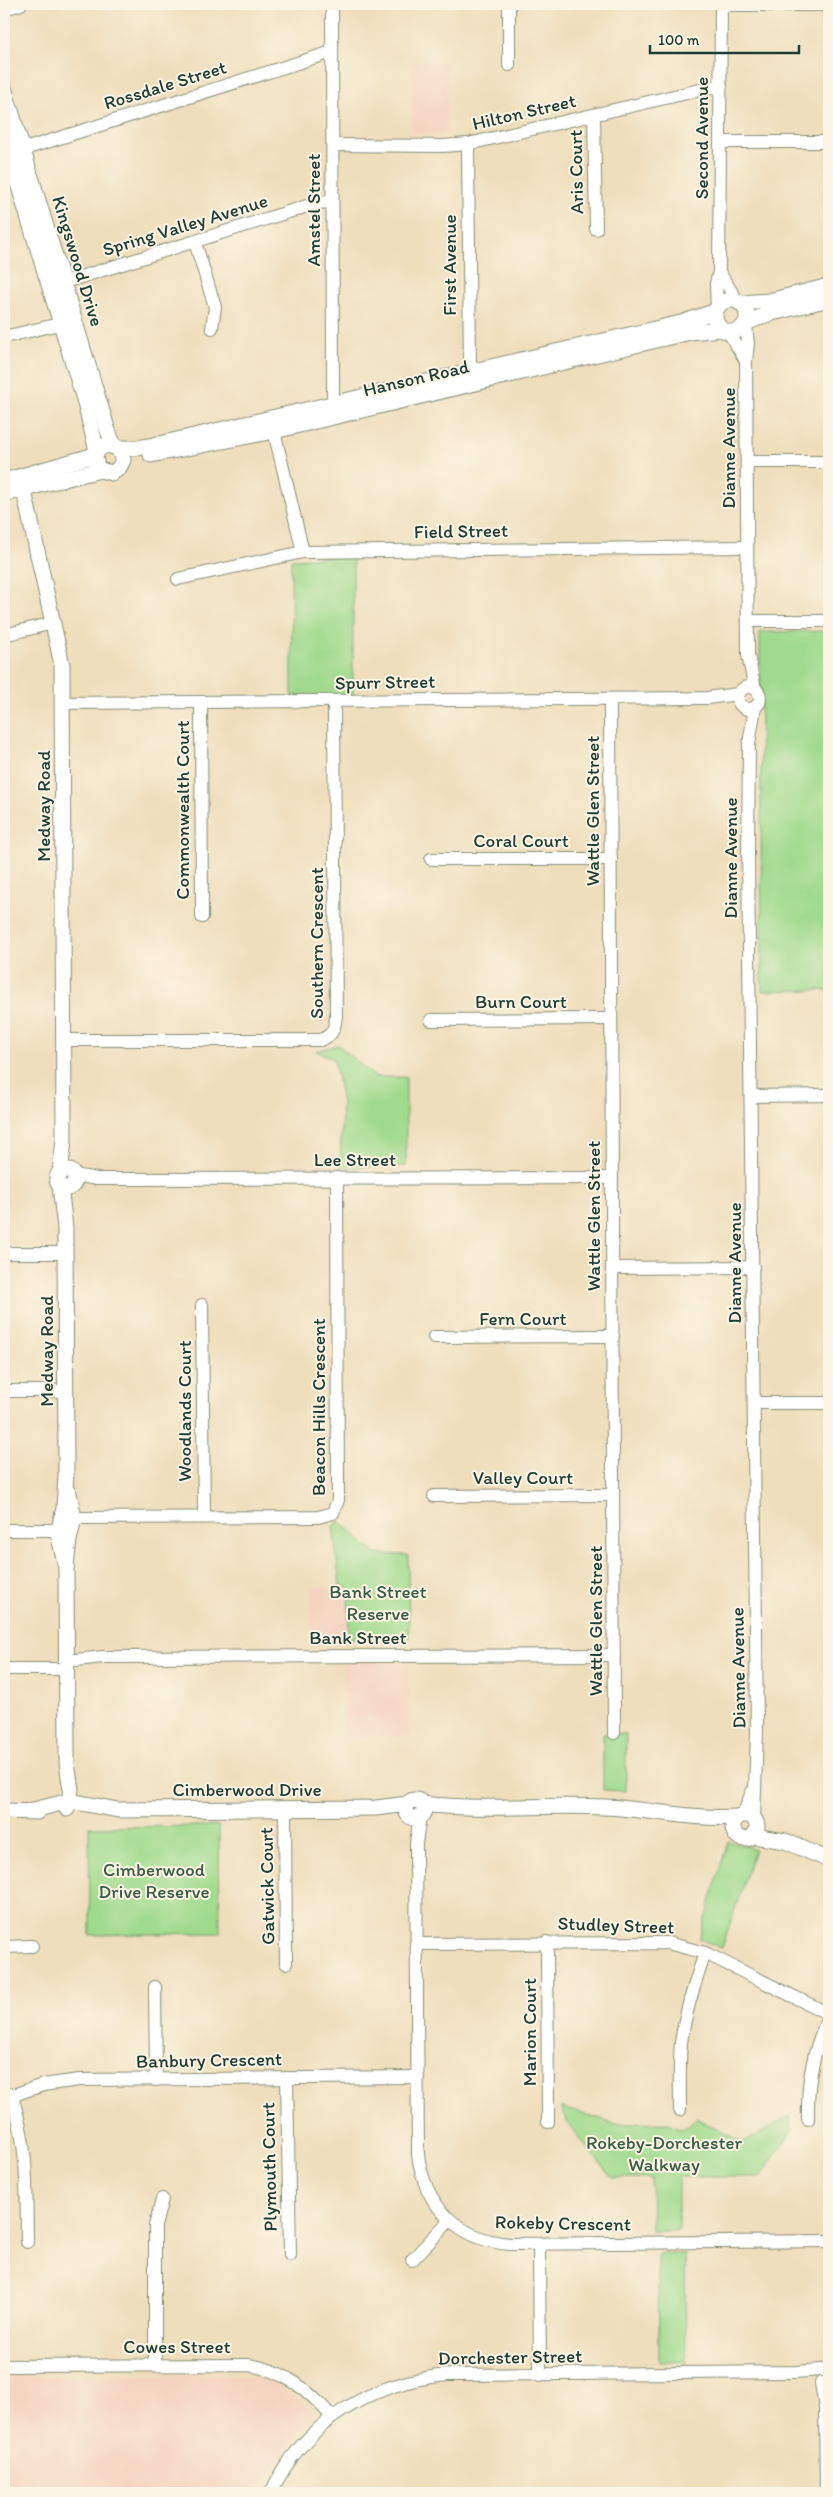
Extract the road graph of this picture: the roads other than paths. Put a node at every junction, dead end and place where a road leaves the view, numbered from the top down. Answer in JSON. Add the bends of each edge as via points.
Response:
{"nodes":[{"id":1,"x":22,"y":4,"type":"edge"},
{"id":2,"x":332,"y":4,"type":"edge"},
{"id":3,"x":509,"y":4,"type":"edge"},
{"id":4,"x":721,"y":4,"type":"edge"},
{"id":5,"x":829,"y":5,"type":"edge"},
{"id":6,"x":4,"y":9,"type":"edge"},
{"id":7,"x":332,"y":52,"type":"junction"},
{"id":8,"x":509,"y":65,"type":"dead end"},
{"id":9,"x":721,"y":85,"type":"junction"},
{"id":10,"x":4,"y":88,"type":"edge"},
{"id":11,"x":594,"y":114,"type":"junction"},
{"id":12,"x":4,"y":138,"type":"edge"},
{"id":13,"x":720,"y":142,"type":"junction"},
{"id":14,"x":829,"y":142,"type":"edge"},
{"id":15,"x":468,"y":144,"type":"junction"},
{"id":16,"x":333,"y":145,"type":"junction"},
{"id":17,"x":16,"y":152,"type":"junction"},
{"id":18,"x":332,"y":202,"type":"junction"},
{"id":19,"x":596,"y":229,"type":"dead end"},
{"id":20,"x":194,"y":242,"type":"junction"},
{"id":21,"x":719,"y":272,"type":"junction"},
{"id":22,"x":57,"y":284,"type":"junction"},
{"id":23,"x":829,"y":286,"type":"edge"},
{"id":24,"x":829,"y":299,"type":"edge"},
{"id":25,"x":739,"y":302,"type":"junction"},
{"id":26,"x":716,"y":309,"type":"junction"},
{"id":27,"x":68,"y":322,"type":"junction"},
{"id":28,"x":746,"y":323,"type":"junction"},
{"id":29,"x":212,"y":328,"type":"dead end"},
{"id":30,"x":724,"y":331,"type":"junction"},
{"id":31,"x":4,"y":338,"type":"edge"},
{"id":32,"x":746,"y":361,"type":"junction"},
{"id":33,"x":470,"y":378,"type":"junction"},
{"id":34,"x":91,"y":397,"type":"junction"},
{"id":35,"x":334,"y":410,"type":"junction"},
{"id":36,"x":272,"y":425,"type":"junction"},
{"id":37,"x":116,"y":447,"type":"junction"},
{"id":38,"x":96,"y":453,"type":"junction"},
{"id":39,"x":747,"y":462,"type":"junction"},
{"id":40,"x":829,"y":462,"type":"edge"},
{"id":41,"x":121,"y":465,"type":"junction"},
{"id":42,"x":100,"y":470,"type":"junction"},
{"id":43,"x":4,"y":481,"type":"edge"},
{"id":44,"x":22,"y":483,"type":"junction"},
{"id":45,"x":4,"y":494,"type":"edge"},
{"id":46,"x":747,"y":547,"type":"junction"},
{"id":47,"x":302,"y":552,"type":"junction"},
{"id":48,"x":178,"y":579,"type":"dead end"},
{"id":49,"x":829,"y":621,"type":"edge"},
{"id":50,"x":748,"y":622,"type":"junction"},
{"id":51,"x":54,"y":623,"type":"junction"},
{"id":52,"x":4,"y":635,"type":"edge"},
{"id":53,"x":748,"y":655,"type":"junction"},
{"id":54,"x":755,"y":689,"type":"junction"},
{"id":55,"x":610,"y":699,"type":"junction"},
{"id":56,"x":743,"y":700,"type":"junction"},
{"id":57,"x":201,"y":702,"type":"junction"},
{"id":58,"x":334,"y":702,"type":"junction"},
{"id":59,"x":63,"y":703,"type":"junction"},
{"id":60,"x":431,"y":859,"type":"dead end"},
{"id":61,"x":611,"y":859,"type":"junction"},
{"id":62,"x":202,"y":917,"type":"dead end"},
{"id":63,"x":611,"y":1019,"type":"junction"},
{"id":64,"x":431,"y":1020,"type":"dead end"},
{"id":65,"x":64,"y":1040,"type":"junction"},
{"id":66,"x":829,"y":1095,"type":"edge"},
{"id":67,"x":752,"y":1096,"type":"junction"},
{"id":68,"x":337,"y":1178,"type":"junction"},
{"id":69,"x":612,"y":1178,"type":"junction"},
{"id":70,"x":68,"y":1180,"type":"junction"},
{"id":71,"x":4,"y":1253,"type":"edge"},
{"id":72,"x":65,"y":1253,"type":"junction"},
{"id":73,"x":753,"y":1267,"type":"junction"},
{"id":74,"x":612,"y":1268,"type":"junction"},
{"id":75,"x":202,"y":1305,"type":"dead end"},
{"id":76,"x":613,"y":1336,"type":"junction"},
{"id":77,"x":434,"y":1337,"type":"dead end"},
{"id":78,"x":66,"y":1390,"type":"junction"},
{"id":79,"x":4,"y":1391,"type":"edge"},
{"id":80,"x":829,"y":1402,"type":"edge"},
{"id":81,"x":754,"y":1403,"type":"junction"},
{"id":82,"x":613,"y":1495,"type":"junction"},
{"id":83,"x":434,"y":1496,"type":"dead end"},
{"id":84,"x":204,"y":1517,"type":"junction"},
{"id":85,"x":66,"y":1524,"type":"junction"},
{"id":86,"x":4,"y":1530,"type":"edge"},
{"id":87,"x":614,"y":1655,"type":"junction"},
{"id":88,"x":67,"y":1661,"type":"junction"},
{"id":89,"x":4,"y":1669,"type":"edge"},
{"id":90,"x":614,"y":1733,"type":"dead end"},
{"id":91,"x":67,"y":1804,"type":"junction"},
{"id":92,"x":284,"y":1809,"type":"junction"},
{"id":93,"x":4,"y":1811,"type":"edge"},
{"id":94,"x":415,"y":1811,"type":"junction"},
{"id":95,"x":697,"y":1817,"type":"junction"},
{"id":96,"x":749,"y":1822,"type":"junction"},
{"id":97,"x":829,"y":1860,"type":"edge"},
{"id":98,"x":547,"y":1942,"type":"junction"},
{"id":99,"x":416,"y":1944,"type":"junction"},
{"id":100,"x":32,"y":1946,"type":"dead end"},
{"id":101,"x":4,"y":1947,"type":"edge"},
{"id":102,"x":706,"y":1953,"type":"junction"},
{"id":103,"x":286,"y":1963,"type":"dead end"},
{"id":104,"x":155,"y":1987,"type":"dead end"},
{"id":105,"x":829,"y":2015,"type":"edge"},
{"id":106,"x":418,"y":2077,"type":"junction"},
{"id":107,"x":287,"y":2078,"type":"junction"},
{"id":108,"x":156,"y":2080,"type":"junction"},
{"id":109,"x":7,"y":2096,"type":"edge"},
{"id":110,"x":680,"y":2110,"type":"dead end"},
{"id":111,"x":808,"y":2119,"type":"dead end"},
{"id":112,"x":548,"y":2122,"type":"dead end"},
{"id":113,"x":162,"y":2199,"type":"dead end"},
{"id":114,"x":449,"y":2221,"type":"junction"},
{"id":115,"x":27,"y":2242,"type":"dead end"},
{"id":116,"x":829,"y":2242,"type":"edge"},
{"id":117,"x":539,"y":2243,"type":"junction"},
{"id":118,"x":290,"y":2255,"type":"dead end"},
{"id":119,"x":412,"y":2260,"type":"dead end"},
{"id":120,"x":155,"y":2364,"type":"junction"},
{"id":121,"x":4,"y":2366,"type":"edge"},
{"id":122,"x":540,"y":2374,"type":"junction"},
{"id":123,"x":825,"y":2379,"type":"edge"},
{"id":124,"x":332,"y":2417,"type":"junction"},
{"id":125,"x":271,"y":2493,"type":"edge"},
{"id":126,"x":826,"y":2493,"type":"edge"}],
"edges":[{"from":1,"to":6,"type":"street"},
{"from":2,"to":7,"type":"street","name":"Amstel Street"},
{"from":3,"to":8,"type":"street"},
{"from":4,"to":5,"type":"street"},
{"from":4,"to":9,"type":"street","name":"Second Avenue"},
{"from":7,"to":16,"type":"street","name":"Amstel Street"},
{"from":7,"to":17,"type":"street","name":"Rossdale Street"},
{"from":9,"to":11,"type":"street","name":"Hilton Street"},
{"from":9,"to":13,"type":"street","name":"Second Avenue"},
{"from":10,"to":17,"type":"street","name":"Kingswood Drive"},
{"from":11,"to":15,"type":"street","name":"Hilton Street"},
{"from":11,"to":19,"type":"street","name":"Aris Court"},
{"from":12,"to":17,"type":"street","name":"Kingswood Drive"},
{"from":13,"to":14,"type":"street"},
{"from":13,"to":21,"type":"street","name":"Second Avenue"},
{"from":15,"to":16,"type":"street","name":"Hilton Street"},
{"from":15,"to":33,"type":"street","name":"First Avenue"},
{"from":16,"to":18,"type":"street","name":"Amstel Street"},
{"from":17,"to":22,"type":"street","name":"Kingswood Drive"},
{"from":18,"to":20,"type":"street","name":"Spring Valley Avenue","via":[[317,203]]},
{"from":18,"to":35,"type":"street","name":"Amstel Street"},
{"from":20,"to":22,"type":"street","name":"Spring Valley Avenue"},
{"from":20,"to":29,"type":"street","via":[[215,307]]},
{"from":21,"to":25,"type":"street"},
{"from":21,"to":26,"type":"street","name":"Second Avenue"},
{"from":22,"to":27,"type":"street","name":"Kingswood Drive"},
{"from":23,"to":25,"type":"street","via":[[769,301]]},
{"from":24,"to":28,"type":"street","via":[[768,314]]},
{"from":25,"to":26,"type":"street","via":[[724,302]]},
{"from":25,"to":28,"type":"street","via":[[746,310]]},
{"from":26,"to":30,"type":"street","via":[[716,322]]},
{"from":26,"to":33,"type":"street","name":"Hanson Road","via":[[681,323]]},
{"from":27,"to":31,"type":"street"},
{"from":27,"to":34,"type":"street","name":"Kingswood Drive"},
{"from":28,"to":30,"type":"street","via":[[738,331]]},
{"from":28,"to":32,"type":"street","name":"Dianne Avenue"},
{"from":30,"to":32,"type":"street","name":"Dianne Avenue"},
{"from":30,"to":33,"type":"street","name":"Hanson Road","via":[[684,334]]},
{"from":32,"to":39,"type":"street","name":"Dianne Avenue"},
{"from":33,"to":35,"type":"street","name":"Hanson Road"},
{"from":34,"to":37,"type":"street","name":"Kingswood Drive"},
{"from":34,"to":38,"type":"street","name":"Kingswood Drive"},
{"from":35,"to":36,"type":"street","name":"Hanson Road"},
{"from":36,"to":37,"type":"street","name":"Hanson Road","via":[[149,447]]},
{"from":36,"to":41,"type":"street","name":"Hanson Road","via":[[180,451],[138,457]]},
{"from":36,"to":47,"type":"street"},
{"from":37,"to":38,"type":"street","via":[[103,446]]},
{"from":37,"to":41,"type":"street","via":[[122,456]]},
{"from":38,"to":42,"type":"street","via":[[95,463]]},
{"from":38,"to":44,"type":"street"},
{"from":39,"to":40,"type":"street"},
{"from":39,"to":46,"type":"street","name":"Dianne Avenue"},
{"from":41,"to":42,"type":"street","via":[[112,473]]},
{"from":42,"to":44,"type":"street"},
{"from":43,"to":44,"type":"street"},
{"from":44,"to":45,"type":"street"},
{"from":44,"to":51,"type":"street","name":"Medway Road"},
{"from":46,"to":47,"type":"street","name":"Field Street"},
{"from":46,"to":50,"type":"street","name":"Dianne Avenue"},
{"from":47,"to":48,"type":"street","name":"Field Street"},
{"from":49,"to":50,"type":"street"},
{"from":50,"to":53,"type":"street","name":"Dianne Avenue"},
{"from":51,"to":52,"type":"street"},
{"from":51,"to":59,"type":"street","name":"Medway Road","via":[[62,665]]},
{"from":53,"to":54,"type":"street","name":"Dianne Avenue"},
{"from":53,"to":56,"type":"street","name":"Dianne Avenue"},
{"from":54,"to":56,"type":"street","name":"Spurr Street","via":[[748,686]]},
{"from":54,"to":56,"type":"street","name":"Dianne Avenue","via":[[760,698]]},
{"from":55,"to":56,"type":"street","name":"Spurr Street"},
{"from":55,"to":58,"type":"street","name":"Spurr Street"},
{"from":55,"to":61,"type":"street","name":"Wattle Glen Street"},
{"from":56,"to":67,"type":"street","name":"Dianne Avenue","via":[[749,744]]},
{"from":57,"to":58,"type":"street","name":"Spurr Street"},
{"from":57,"to":59,"type":"street","name":"Spurr Street"},
{"from":57,"to":62,"type":"street","name":"Commonwealth Court"},
{"from":58,"to":65,"type":"street","name":"Southern Crescent","via":[[336,1015],[335,1028],[329,1038]]},
{"from":59,"to":65,"type":"street","name":"Medway Road"},
{"from":60,"to":61,"type":"street","name":"Coral Court"},
{"from":61,"to":63,"type":"street","name":"Wattle Glen Street"},
{"from":63,"to":64,"type":"street","name":"Burn Court"},
{"from":63,"to":69,"type":"street","name":"Wattle Glen Street"},
{"from":65,"to":70,"type":"street","name":"Medway Road","via":[[64,1140]]},
{"from":66,"to":67,"type":"street"},
{"from":67,"to":73,"type":"street","name":"Dianne Avenue"},
{"from":68,"to":69,"type":"street","name":"Lee Street"},
{"from":68,"to":70,"type":"street","name":"Lee Street"},
{"from":68,"to":84,"type":"street","name":"Beacon Hills Crescent","via":[[338,1500],[335,1510],[318,1517]]},
{"from":69,"to":74,"type":"street","name":"Wattle Glen Street"},
{"from":70,"to":72,"type":"street","name":"Medway Road"},
{"from":71,"to":72,"type":"street"},
{"from":72,"to":78,"type":"street","name":"Medway Road"},
{"from":73,"to":74,"type":"street"},
{"from":73,"to":81,"type":"street","name":"Dianne Avenue"},
{"from":74,"to":76,"type":"street","name":"Wattle Glen Street"},
{"from":75,"to":84,"type":"street","name":"Woodlands Court"},
{"from":76,"to":77,"type":"street","name":"Fern Court"},
{"from":76,"to":82,"type":"street","name":"Wattle Glen Street"},
{"from":78,"to":79,"type":"street"},
{"from":78,"to":85,"type":"street","name":"Medway Road"},
{"from":80,"to":81,"type":"street"},
{"from":81,"to":96,"type":"street","name":"Dianne Avenue","via":[[758,1756]]},
{"from":82,"to":83,"type":"street","name":"Valley Court"},
{"from":82,"to":87,"type":"street","name":"Wattle Glen Street"},
{"from":84,"to":85,"type":"street","name":"Beacon Hills Crescent"},
{"from":85,"to":86,"type":"street","name":"Beacon Hills Crescent"},
{"from":85,"to":88,"type":"street","name":"Medway Road"},
{"from":87,"to":88,"type":"street","name":"Bank Street","via":[[103,1657]]},
{"from":87,"to":90,"type":"street","name":"Wattle Glen Street"},
{"from":88,"to":89,"type":"street","name":"Bank Street"},
{"from":88,"to":91,"type":"street","name":"Medway Road"},
{"from":91,"to":92,"type":"street","name":"Cimberwood Drive","via":[[89,1813]]},
{"from":91,"to":93,"type":"street","name":"Cimberwood Drive","via":[[47,1813]]},
{"from":92,"to":94,"type":"street","name":"Cimberwood Drive"},
{"from":92,"to":103,"type":"street","name":"Gatwick Court"},
{"from":94,"to":95,"type":"street","name":"Cimberwood Drive","via":[[451,1807],[602,1807]]},
{"from":94,"to":99,"type":"street","name":"Rokeby Crescent"},
{"from":95,"to":96,"type":"street","name":"Cimberwood Drive"},
{"from":95,"to":96,"type":"street","name":"Cimberwood Drive","via":[[746,1839]]},
{"from":96,"to":97,"type":"street","name":"Cimberwood Drive"},
{"from":98,"to":99,"type":"street","name":"Studley Street"},
{"from":98,"to":102,"type":"street","name":"Studley Street","via":[[659,1942]]},
{"from":98,"to":112,"type":"street","name":"Marion Court"},
{"from":99,"to":106,"type":"street","name":"Rokeby Crescent"},
{"from":100,"to":101,"type":"street"},
{"from":102,"to":105,"type":"street","name":"Studley Street"},
{"from":102,"to":110,"type":"street","via":[[688,2004],[684,2026]]},
{"from":104,"to":108,"type":"street"},
{"from":105,"to":111,"type":"street","via":[[818,2038],[811,2065]]},
{"from":106,"to":107,"type":"street","name":"Banbury Crescent"},
{"from":106,"to":114,"type":"street","name":"Rokeby Crescent","via":[[419,2163],[430,2197]]},
{"from":107,"to":108,"type":"street","name":"Banbury Crescent"},
{"from":107,"to":118,"type":"street","name":"Plymouth Court"},
{"from":108,"to":109,"type":"street","name":"Banbury Crescent","via":[[59,2082]]},
{"from":109,"to":115,"type":"street","via":[[19,2117],[26,2152]]},
{"from":113,"to":120,"type":"street","via":[[155,2226]]},
{"from":114,"to":117,"type":"street","name":"Rokeby Crescent","via":[[486,2241]]},
{"from":114,"to":119,"type":"street"},
{"from":116,"to":117,"type":"street","name":"Rokeby Crescent"},
{"from":117,"to":122,"type":"street"},
{"from":120,"to":121,"type":"street","name":"Cowes Street"},
{"from":120,"to":124,"type":"street","name":"Cowes Street","via":[[249,2365],[269,2369],[307,2390]]},
{"from":122,"to":123,"type":"street","name":"Dorchester Street","via":[[796,2372]]},
{"from":122,"to":124,"type":"street","name":"Dorchester Street","via":[[449,2375],[417,2379],[372,2393]]},
{"from":123,"to":126,"type":"street","name":"Dorchester Street"},
{"from":124,"to":125,"type":"street","name":"Dorchester Street","via":[[290,2460]]}]}
